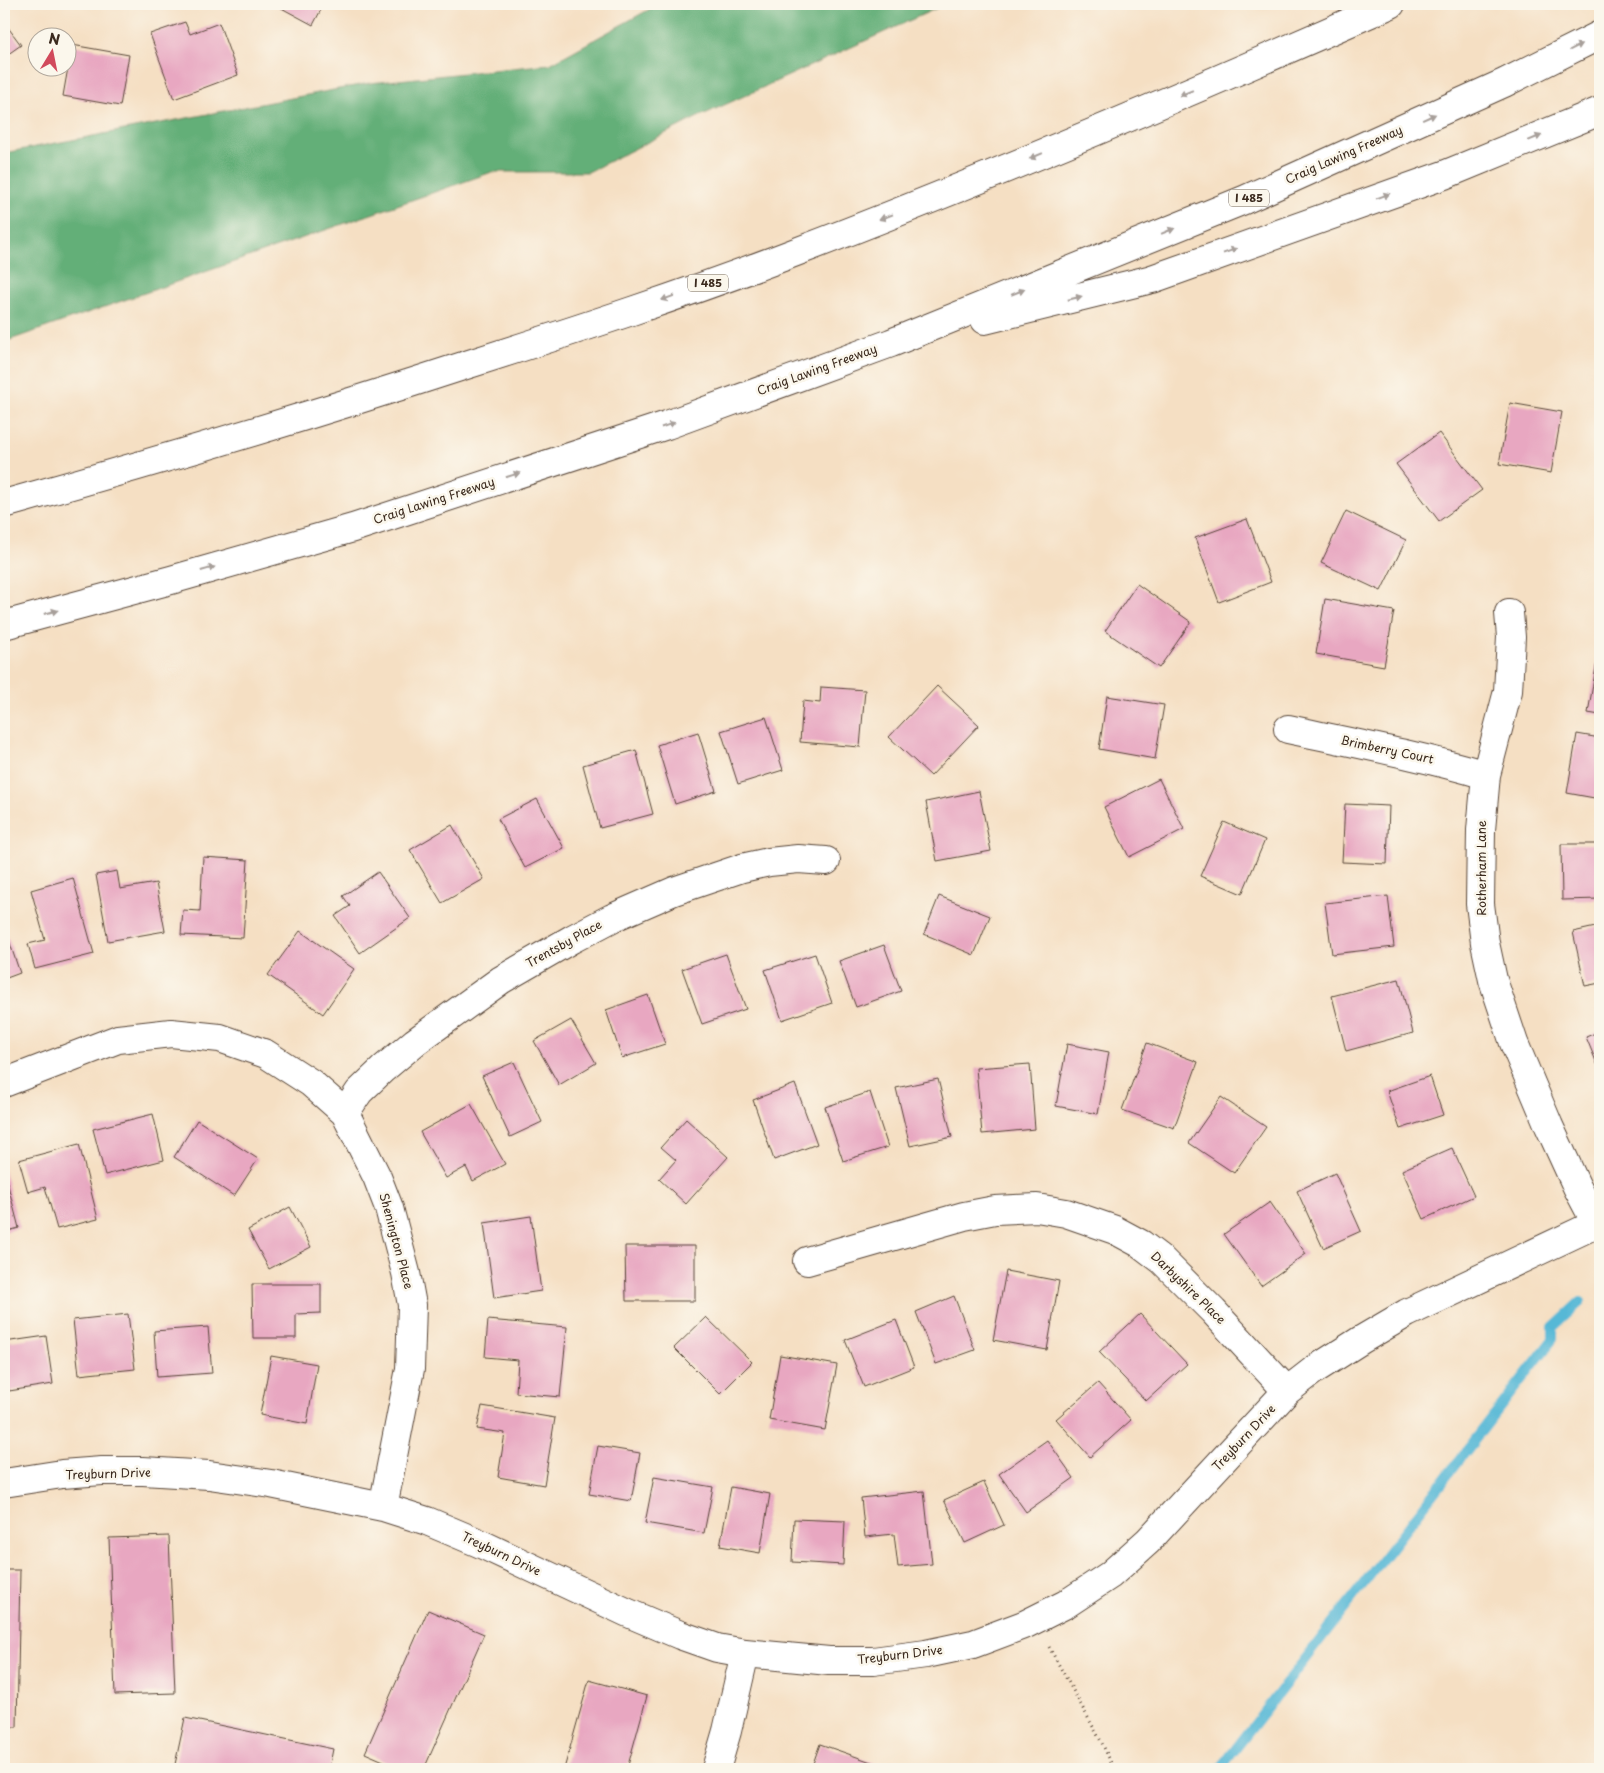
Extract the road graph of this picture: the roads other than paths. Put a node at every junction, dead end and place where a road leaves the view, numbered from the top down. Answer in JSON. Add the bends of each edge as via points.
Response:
{"nodes":[{"id":1,"x":1349,"y":4,"type":"edge"},
{"id":2,"x":1391,"y":4,"type":"edge"},
{"id":3,"x":1600,"y":35,"type":"edge"},
{"id":4,"x":1226,"y":77,"type":"junction"},
{"id":5,"x":1600,"y":112,"type":"edge"},
{"id":6,"x":891,"y":343,"type":"junction"},
{"id":7,"x":4,"y":504,"type":"edge"},
{"id":8,"x":1509,"y":613,"type":"dead end"},
{"id":9,"x":4,"y":625,"type":"edge"},
{"id":10,"x":1288,"y":729,"type":"dead end"},
{"id":11,"x":1486,"y":774,"type":"junction"},
{"id":12,"x":826,"y":860,"type":"dead end"},
{"id":13,"x":4,"y":1083,"type":"edge"},
{"id":14,"x":345,"y":1113,"type":"junction"},
{"id":15,"x":1598,"y":1223,"type":"edge"},
{"id":16,"x":807,"y":1261,"type":"dead end"},
{"id":17,"x":1287,"y":1391,"type":"junction"},
{"id":18,"x":4,"y":1483,"type":"edge"},
{"id":19,"x":384,"y":1507,"type":"junction"},
{"id":20,"x":745,"y":1653,"type":"junction"},
{"id":21,"x":716,"y":1769,"type":"edge"}],
"edges":[{"from":1,"to":4,"type":"main road"},
{"from":2,"to":4,"type":"main road","number":"I 485"},
{"from":6,"to":3,"type":"main road","name":"Craig Lawing Freeway","number":"I 485","one_way":true,"via":[[1244,200],[1504,83]]},
{"from":4,"to":7,"type":"main road","number":"I 485","one_way":true,"via":[[988,177],[802,250],[595,324],[226,441]]},
{"from":6,"to":5,"type":"main road","one_way":true,"via":[[1152,279],[1444,175]]},
{"from":9,"to":6,"type":"main road","name":"Craig Lawing Freeway","number":"I 485","one_way":true,"via":[[353,528],[667,425]]},
{"from":8,"to":11,"type":"main road","name":"Rotherham Lane","via":[[1508,691]]},
{"from":10,"to":11,"type":"main road","name":"Brimberry Court"},
{"from":11,"to":15,"type":"main road","name":"Rotherham Lane","via":[[1480,904],[1493,980],[1514,1043],[1549,1126],[1577,1187]]},
{"from":12,"to":14,"type":"main road","name":"Trentsby Place","via":[[798,859],[742,868],[674,892],[572,939],[501,980],[414,1042],[359,1092]]},
{"from":13,"to":14,"type":"main road","name":"Shenington Place","via":[[118,1038],[171,1033],[220,1038],[266,1054],[311,1083]]},
{"from":14,"to":19,"type":"main road","name":"Shenington Place","via":[[389,1208],[412,1305],[410,1369]]},
{"from":15,"to":17,"type":"main road","name":"Treyburn Drive","via":[[1407,1313],[1314,1370]]},
{"from":16,"to":17,"type":"main road","name":"Darbyshire Place","via":[[995,1210],[1037,1208],[1066,1213],[1115,1230],[1162,1260]]},
{"from":17,"to":20,"type":"main road","name":"Treyburn Drive","via":[[1148,1541],[1110,1574],[1066,1604],[1035,1620],[973,1644],[872,1661],[829,1661]]},
{"from":18,"to":19,"type":"main road","name":"Treyburn Drive","via":[[102,1471],[208,1475]]},
{"from":19,"to":20,"type":"main road","name":"Treyburn Drive","via":[[471,1539],[680,1635],[717,1648]]},
{"from":20,"to":21,"type":"main road"}]}
